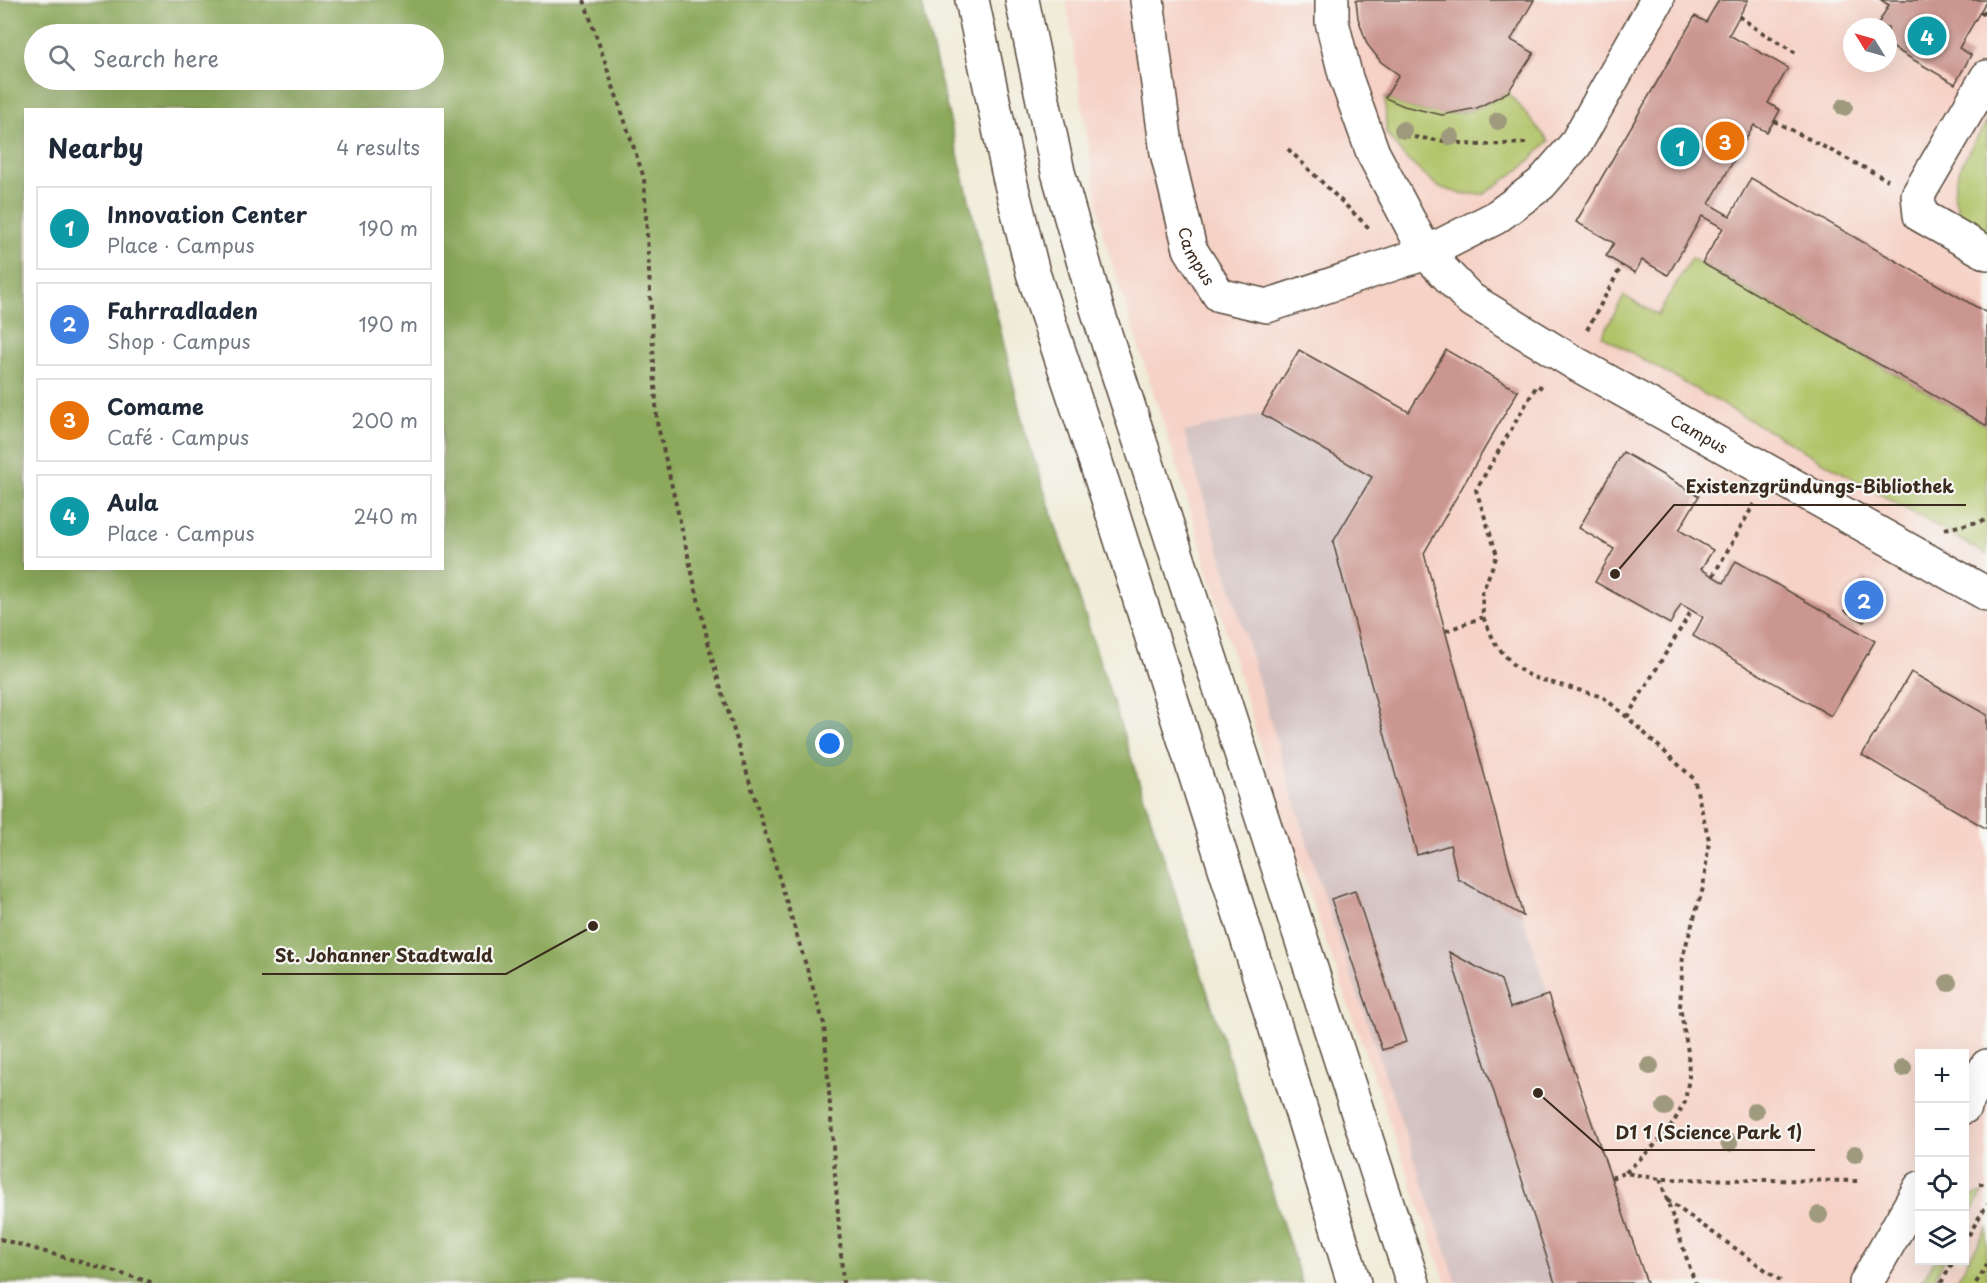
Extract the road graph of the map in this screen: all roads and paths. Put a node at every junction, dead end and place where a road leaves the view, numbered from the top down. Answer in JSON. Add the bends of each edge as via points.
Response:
{"nodes":[{"id":1,"x":584,"y":0,"type":"edge"},
{"id":2,"x":962,"y":0,"type":"edge"},
{"id":3,"x":972,"y":0,"type":"edge"},
{"id":4,"x":1022,"y":0,"type":"edge"},
{"id":5,"x":1147,"y":0,"type":"edge"},
{"id":6,"x":1332,"y":0,"type":"edge"},
{"id":7,"x":1657,"y":0,"type":"edge"},
{"id":8,"x":1987,"y":8,"type":"edge"},
{"id":9,"x":1983,"y":14,"type":"edge"},
{"id":10,"x":1739,"y":16,"type":"dead end"},
{"id":11,"x":980,"y":42,"type":"junction"},
{"id":12,"x":1797,"y":53,"type":"dead end"},
{"id":13,"x":1987,"y":77,"type":"edge"},
{"id":14,"x":1774,"y":121,"type":"dead end"},
{"id":15,"x":1398,"y":135,"type":"dead end"},
{"id":16,"x":1539,"y":142,"type":"dead end"},
{"id":17,"x":1288,"y":149,"type":"dead end"},
{"id":18,"x":1918,"y":195,"type":"junction"},
{"id":19,"x":1987,"y":253,"type":"edge"},
{"id":20,"x":1414,"y":257,"type":"junction"},
{"id":21,"x":1622,"y":266,"type":"dead end"},
{"id":22,"x":1586,"y":330,"type":"dead end"},
{"id":23,"x":1546,"y":390,"type":"dead end"},
{"id":24,"x":1771,"y":474,"type":"junction"},
{"id":25,"x":1713,"y":576,"type":"dead end"},
{"id":26,"x":1987,"y":594,"type":"edge"},
{"id":27,"x":1692,"y":610,"type":"dead end"},
{"id":28,"x":1483,"y":616,"type":"junction"},
{"id":29,"x":1446,"y":632,"type":"dead end"},
{"id":30,"x":1627,"y":717,"type":"junction"},
{"id":31,"x":1987,"y":1065,"type":"edge"},
{"id":32,"x":1967,"y":1103,"type":"edge"},
{"id":33,"x":1625,"y":1173,"type":"junction"},
{"id":34,"x":1611,"y":1178,"type":"dead end"},
{"id":35,"x":1660,"y":1179,"type":"junction"},
{"id":36,"x":1861,"y":1181,"type":"dead end"},
{"id":37,"x":1979,"y":1184,"type":"dead end"},
{"id":38,"x":1987,"y":1184,"type":"edge"},
{"id":39,"x":1915,"y":1197,"type":"edge"},
{"id":40,"x":1667,"y":1200,"type":"junction"},
{"id":41,"x":1987,"y":1204,"type":"edge"},
{"id":42,"x":1969,"y":1236,"type":"edge"},
{"id":43,"x":0,"y":1239,"type":"edge"},
{"id":44,"x":1951,"y":1265,"type":"edge"},
{"id":45,"x":1987,"y":1265,"type":"edge"},
{"id":46,"x":154,"y":1283,"type":"edge"},
{"id":47,"x":843,"y":1283,"type":"edge"},
{"id":48,"x":1354,"y":1283,"type":"edge"},
{"id":49,"x":1413,"y":1283,"type":"edge"},
{"id":50,"x":1695,"y":1283,"type":"edge"},
{"id":51,"x":1784,"y":1283,"type":"edge"},
{"id":52,"x":1866,"y":1283,"type":"edge"},
{"id":53,"x":1941,"y":1283,"type":"edge"},
{"id":54,"x":1976,"y":1283,"type":"edge"}],
"edges":[{"from":1,"to":47,"type":"path","via":[[644,178],[657,422],[712,659],[824,1024]]},
{"from":2,"to":11,"type":"main road"},
{"from":3,"to":11,"type":"main road"},
{"from":4,"to":49,"type":"main road","via":[[1058,172],[1097,309]]},
{"from":5,"to":20,"type":"main road","name":"Campus","via":[[1167,153],[1190,249],[1219,295],[1267,306]]},
{"from":6,"to":20,"type":"main road","via":[[1332,22],[1346,78]]},
{"from":7,"to":20,"type":"main road","name":"Campus","via":[[1575,145],[1541,184],[1495,218]]},
{"from":8,"to":9,"type":"path"},
{"from":10,"to":12,"type":"path"},
{"from":11,"to":48,"type":"main road","via":[[1033,273],[1112,511]]},
{"from":13,"to":18,"type":"main road"},
{"from":14,"to":18,"type":"path"},
{"from":15,"to":16,"type":"path","via":[[1476,145]]},
{"from":17,"to":20,"type":"path"},
{"from":18,"to":19,"type":"main road","via":[[1920,215]]},
{"from":20,"to":24,"type":"main road","name":"Campus","via":[[1516,329]]},
{"from":21,"to":22,"type":"path"},
{"from":23,"to":28,"type":"path","via":[[1537,385],[1476,489],[1497,555],[1482,593]]},
{"from":24,"to":25,"type":"path"},
{"from":24,"to":26,"type":"main road","name":"Campus"},
{"from":27,"to":30,"type":"path"},
{"from":28,"to":29,"type":"path"},
{"from":28,"to":30,"type":"path","via":[[1496,645],[1515,667],[1532,677],[1603,697]]},
{"from":30,"to":33,"type":"path","via":[[1694,779],[1709,840],[1703,888],[1683,955],[1680,1007],[1689,1077],[1685,1102],[1662,1137]]},
{"from":31,"to":32,"type":"main road"},
{"from":33,"to":34,"type":"path"},
{"from":33,"to":35,"type":"path"},
{"from":35,"to":36,"type":"path"},
{"from":35,"to":40,"type":"path"},
{"from":37,"to":38,"type":"path"},
{"from":39,"to":52,"type":"main road"},
{"from":40,"to":50,"type":"path"},
{"from":40,"to":51,"type":"path"},
{"from":41,"to":42,"type":"path"},
{"from":43,"to":46,"type":"path"},
{"from":44,"to":53,"type":"path"},
{"from":45,"to":54,"type":"path"}]}
